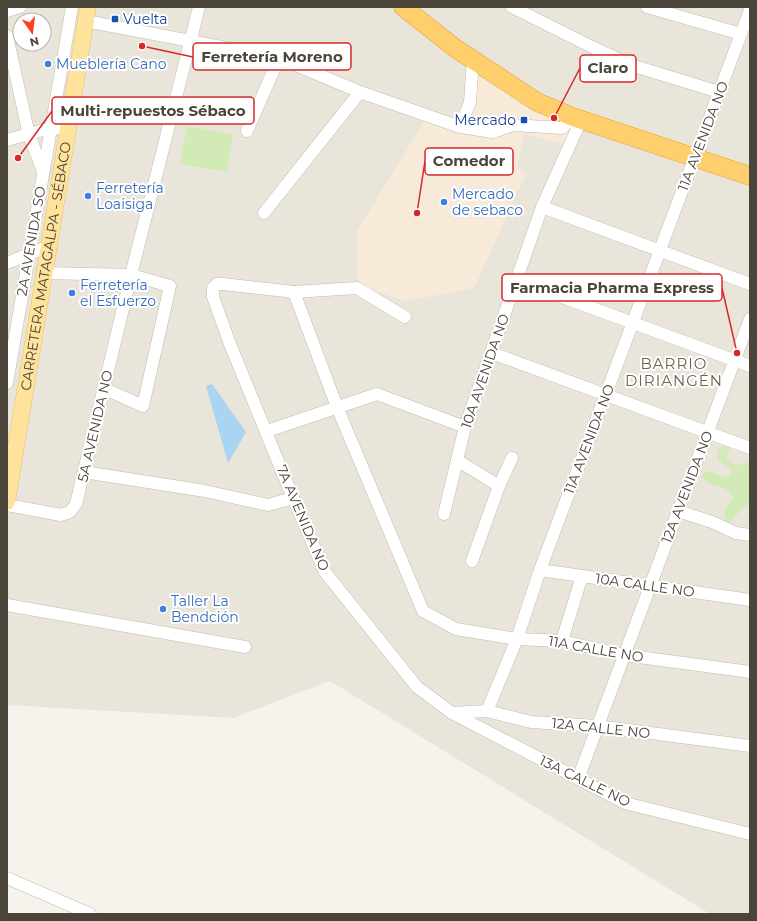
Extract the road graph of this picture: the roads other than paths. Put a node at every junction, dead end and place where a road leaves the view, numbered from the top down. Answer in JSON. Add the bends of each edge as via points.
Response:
{"nodes":[{"id":1,"x":20,"y":7,"type":"edge"},
{"id":2,"x":72,"y":7,"type":"edge"},
{"id":3,"x":199,"y":7,"type":"edge"},
{"id":4,"x":403,"y":7,"type":"edge"},
{"id":5,"x":512,"y":7,"type":"edge"},
{"id":6,"x":647,"y":7,"type":"edge"},
{"id":7,"x":750,"y":10,"type":"edge"},
{"id":8,"x":7,"y":11,"type":"edge"},
{"id":9,"x":87,"y":14,"type":"edge"},
{"id":10,"x":741,"y":34,"type":"junction"},
{"id":11,"x":7,"y":36,"type":"edge"},
{"id":12,"x":191,"y":40,"type":"junction"},
{"id":13,"x":279,"y":58,"type":"junction"},
{"id":14,"x":473,"y":60,"type":"junction"},
{"id":15,"x":360,"y":92,"type":"junction"},
{"id":16,"x":719,"y":92,"type":"junction"},
{"id":17,"x":577,"y":119,"type":"junction"},
{"id":18,"x":460,"y":127,"type":"junction"},
{"id":19,"x":51,"y":128,"type":"junction"},
{"id":20,"x":68,"y":129,"type":"junction"},
{"id":21,"x":247,"y":132,"type":"dead end"},
{"id":22,"x":29,"y":135,"type":"junction"},
{"id":23,"x":7,"y":140,"type":"edge"},
{"id":24,"x":695,"y":157,"type":"junction"},
{"id":25,"x":43,"y":171,"type":"junction"},
{"id":26,"x":750,"y":176,"type":"edge"},
{"id":27,"x":542,"y":207,"type":"junction"},
{"id":28,"x":264,"y":213,"type":"dead end"},
{"id":29,"x":49,"y":246,"type":"junction"},
{"id":30,"x":660,"y":251,"type":"junction"},
{"id":31,"x":29,"y":254,"type":"junction"},
{"id":32,"x":7,"y":263,"type":"edge"},
{"id":33,"x":44,"y":273,"type":"junction"},
{"id":34,"x":131,"y":275,"type":"junction"},
{"id":35,"x":516,"y":280,"type":"junction"},
{"id":36,"x":750,"y":284,"type":"edge"},
{"id":37,"x":294,"y":292,"type":"junction"},
{"id":38,"x":405,"y":317,"type":"dead end"},
{"id":39,"x":750,"y":319,"type":"edge"},
{"id":40,"x":633,"y":323,"type":"junction"},
{"id":41,"x":492,"y":354,"type":"junction"},
{"id":42,"x":735,"y":360,"type":"junction"},
{"id":43,"x":750,"y":366,"type":"edge"},
{"id":44,"x":7,"y":383,"type":"edge"},
{"id":45,"x":103,"y":388,"type":"junction"},
{"id":46,"x":606,"y":395,"type":"junction"},
{"id":47,"x":337,"y":407,"type":"junction"},
{"id":48,"x":465,"y":427,"type":"junction"},
{"id":49,"x":267,"y":431,"type":"junction"},
{"id":50,"x":707,"y":433,"type":"junction"},
{"id":51,"x":750,"y":448,"type":"edge"},
{"id":52,"x":512,"y":458,"type":"dead end"},
{"id":53,"x":457,"y":460,"type":"junction"},
{"id":54,"x":84,"y":472,"type":"junction"},
{"id":55,"x":499,"y":486,"type":"junction"},
{"id":56,"x":293,"y":498,"type":"junction"},
{"id":57,"x":7,"y":502,"type":"edge"},
{"id":58,"x":7,"y":505,"type":"edge"},
{"id":59,"x":678,"y":511,"type":"junction"},
{"id":60,"x":444,"y":514,"type":"dead end"},
{"id":61,"x":750,"y":535,"type":"edge"},
{"id":62,"x":472,"y":561,"type":"dead end"},
{"id":63,"x":540,"y":570,"type":"junction"},
{"id":64,"x":582,"y":576,"type":"junction"},
{"id":65,"x":650,"y":586,"type":"junction"},
{"id":66,"x":750,"y":600,"type":"edge"},
{"id":67,"x":7,"y":605,"type":"edge"},
{"id":68,"x":517,"y":639,"type":"junction"},
{"id":69,"x":562,"y":641,"type":"junction"},
{"id":70,"x":246,"y":648,"type":"dead end"},
{"id":71,"x":624,"y":655,"type":"junction"},
{"id":72,"x":750,"y":672,"type":"edge"},
{"id":73,"x":487,"y":711,"type":"junction"},
{"id":74,"x":452,"y":713,"type":"junction"},
{"id":75,"x":597,"y":726,"type":"junction"},
{"id":76,"x":750,"y":746,"type":"edge"},
{"id":77,"x":578,"y":779,"type":"junction"},
{"id":78,"x":750,"y":834,"type":"edge"},
{"id":79,"x":7,"y":878,"type":"edge"},
{"id":80,"x":90,"y":914,"type":"edge"}],
"edges":[{"from":1,"to":8,"type":"street"},
{"from":2,"to":19,"type":"street","name":"2A AVENIDA SO"},
{"from":3,"to":12,"type":"street","name":"5A AVENIDA NO"},
{"from":4,"to":14,"type":"highway"},
{"from":5,"to":16,"type":"street","via":[[631,65]]},
{"from":6,"to":10,"type":"street"},
{"from":7,"to":10,"type":"street","name":"11A AVENIDA NO"},
{"from":9,"to":12,"type":"street"},
{"from":9,"to":20,"type":"main road","name":"CARRETERA MATAGALPA - SÉBACO"},
{"from":10,"to":16,"type":"street","name":"11A AVENIDA NO"},
{"from":11,"to":22,"type":"street"},
{"from":12,"to":13,"type":"street"},
{"from":12,"to":34,"type":"street","name":"5A AVENIDA NO"},
{"from":13,"to":15,"type":"street"},
{"from":13,"to":21,"type":"street"},
{"from":14,"to":17,"type":"highway","via":[[537,102]]},
{"from":14,"to":18,"type":"street","via":[[470,102]]},
{"from":15,"to":18,"type":"street"},
{"from":15,"to":28,"type":"street"},
{"from":16,"to":24,"type":"street","name":"11A AVENIDA NO"},
{"from":17,"to":18,"type":"street","via":[[562,128],[513,125],[493,132]]},
{"from":17,"to":24,"type":"highway"},
{"from":17,"to":27,"type":"street","name":"10A AVENIDA NO"},
{"from":19,"to":20,"type":"street"},
{"from":19,"to":22,"type":"street"},
{"from":19,"to":25,"type":"street","name":"2A AVENIDA SO"},
{"from":20,"to":29,"type":"main road","name":"CARRETERA MATAGALPA - SÉBACO"},
{"from":22,"to":23,"type":"street"},
{"from":22,"to":25,"type":"street"},
{"from":24,"to":26,"type":"highway"},
{"from":24,"to":30,"type":"street","name":"11A AVENIDA NO"},
{"from":25,"to":31,"type":"street","name":"2A AVENIDA SO"},
{"from":27,"to":30,"type":"street"},
{"from":27,"to":35,"type":"street","name":"10A AVENIDA NO"},
{"from":29,"to":31,"type":"street"},
{"from":29,"to":33,"type":"main road","name":"CARRETERA MATAGALPA - SÉBACO"},
{"from":30,"to":36,"type":"street"},
{"from":30,"to":40,"type":"street","name":"11A AVENIDA NO"},
{"from":31,"to":32,"type":"street"},
{"from":31,"to":44,"type":"street","name":"2A AVENIDA SO"},
{"from":33,"to":34,"type":"street"},
{"from":33,"to":57,"type":"main road","name":"CARRETERA MATAGALPA - SÉBACO"},
{"from":34,"to":45,"type":"street","name":"5A AVENIDA NO"},
{"from":34,"to":45,"type":"street","via":[[170,286],[142,406]]},
{"from":35,"to":40,"type":"street"},
{"from":35,"to":41,"type":"street","name":"10A AVENIDA NO"},
{"from":37,"to":38,"type":"street","via":[[357,288]]},
{"from":37,"to":47,"type":"street"},
{"from":37,"to":49,"type":"street","name":"7A AVENIDA NO","via":[[223,284],[217,284],[213,288],[213,297],[230,344]]},
{"from":39,"to":42,"type":"street","name":"12A AVENIDA NO"},
{"from":40,"to":42,"type":"street"},
{"from":40,"to":46,"type":"street","name":"11A AVENIDA NO"},
{"from":41,"to":46,"type":"street"},
{"from":41,"to":48,"type":"street","name":"10A AVENIDA NO"},
{"from":42,"to":43,"type":"street"},
{"from":42,"to":50,"type":"street","name":"12A AVENIDA NO"},
{"from":45,"to":54,"type":"street","name":"5A AVENIDA NO"},
{"from":46,"to":50,"type":"street"},
{"from":46,"to":63,"type":"street","name":"11A AVENIDA NO"},
{"from":47,"to":48,"type":"street","via":[[377,394]]},
{"from":47,"to":49,"type":"street"},
{"from":47,"to":68,"type":"street","name":"11A CALLE NO","via":[[423,611],[456,629]]},
{"from":48,"to":53,"type":"street","name":"10A AVENIDA NO"},
{"from":49,"to":56,"type":"street","name":"7A AVENIDA NO"},
{"from":50,"to":51,"type":"street"},
{"from":50,"to":59,"type":"street","name":"12A AVENIDA NO"},
{"from":52,"to":55,"type":"street"},
{"from":53,"to":55,"type":"street"},
{"from":53,"to":60,"type":"street","name":"10A AVENIDA NO"},
{"from":54,"to":56,"type":"street","via":[[205,491],[268,505]]},
{"from":54,"to":58,"type":"street","name":"5A AVENIDA NO","via":[[76,504],[70,512],[61,515]]},
{"from":55,"to":62,"type":"street"},
{"from":56,"to":74,"type":"street","name":"7A AVENIDA NO","via":[[325,572],[417,686]]},
{"from":59,"to":61,"type":"street","via":[[736,533]]},
{"from":59,"to":65,"type":"street","name":"12A AVENIDA NO"},
{"from":63,"to":64,"type":"street","name":"10A CALLE NO"},
{"from":63,"to":68,"type":"street","name":"11A AVENIDA NO"},
{"from":64,"to":65,"type":"street","name":"10A CALLE NO"},
{"from":64,"to":69,"type":"street"},
{"from":65,"to":66,"type":"street","name":"10A CALLE NO"},
{"from":65,"to":71,"type":"street","name":"12A AVENIDA NO"},
{"from":67,"to":70,"type":"street"},
{"from":68,"to":69,"type":"street","name":"11A CALLE NO"},
{"from":68,"to":73,"type":"street","name":"11A AVENIDA NO"},
{"from":69,"to":71,"type":"street","name":"11A CALLE NO"},
{"from":71,"to":72,"type":"street","name":"11A CALLE NO"},
{"from":71,"to":75,"type":"street","name":"12A AVENIDA NO"},
{"from":73,"to":74,"type":"street","name":"12A CALLE NO"},
{"from":73,"to":75,"type":"street","name":"12A CALLE NO","via":[[531,722]]},
{"from":74,"to":77,"type":"street","name":"13A CALLE NO"},
{"from":75,"to":76,"type":"street","name":"12A CALLE NO"},
{"from":75,"to":77,"type":"street","name":"12A AVENIDA NO"},
{"from":77,"to":78,"type":"street","name":"13A CALLE NO","via":[[625,803]]},
{"from":79,"to":80,"type":"street"}]}
